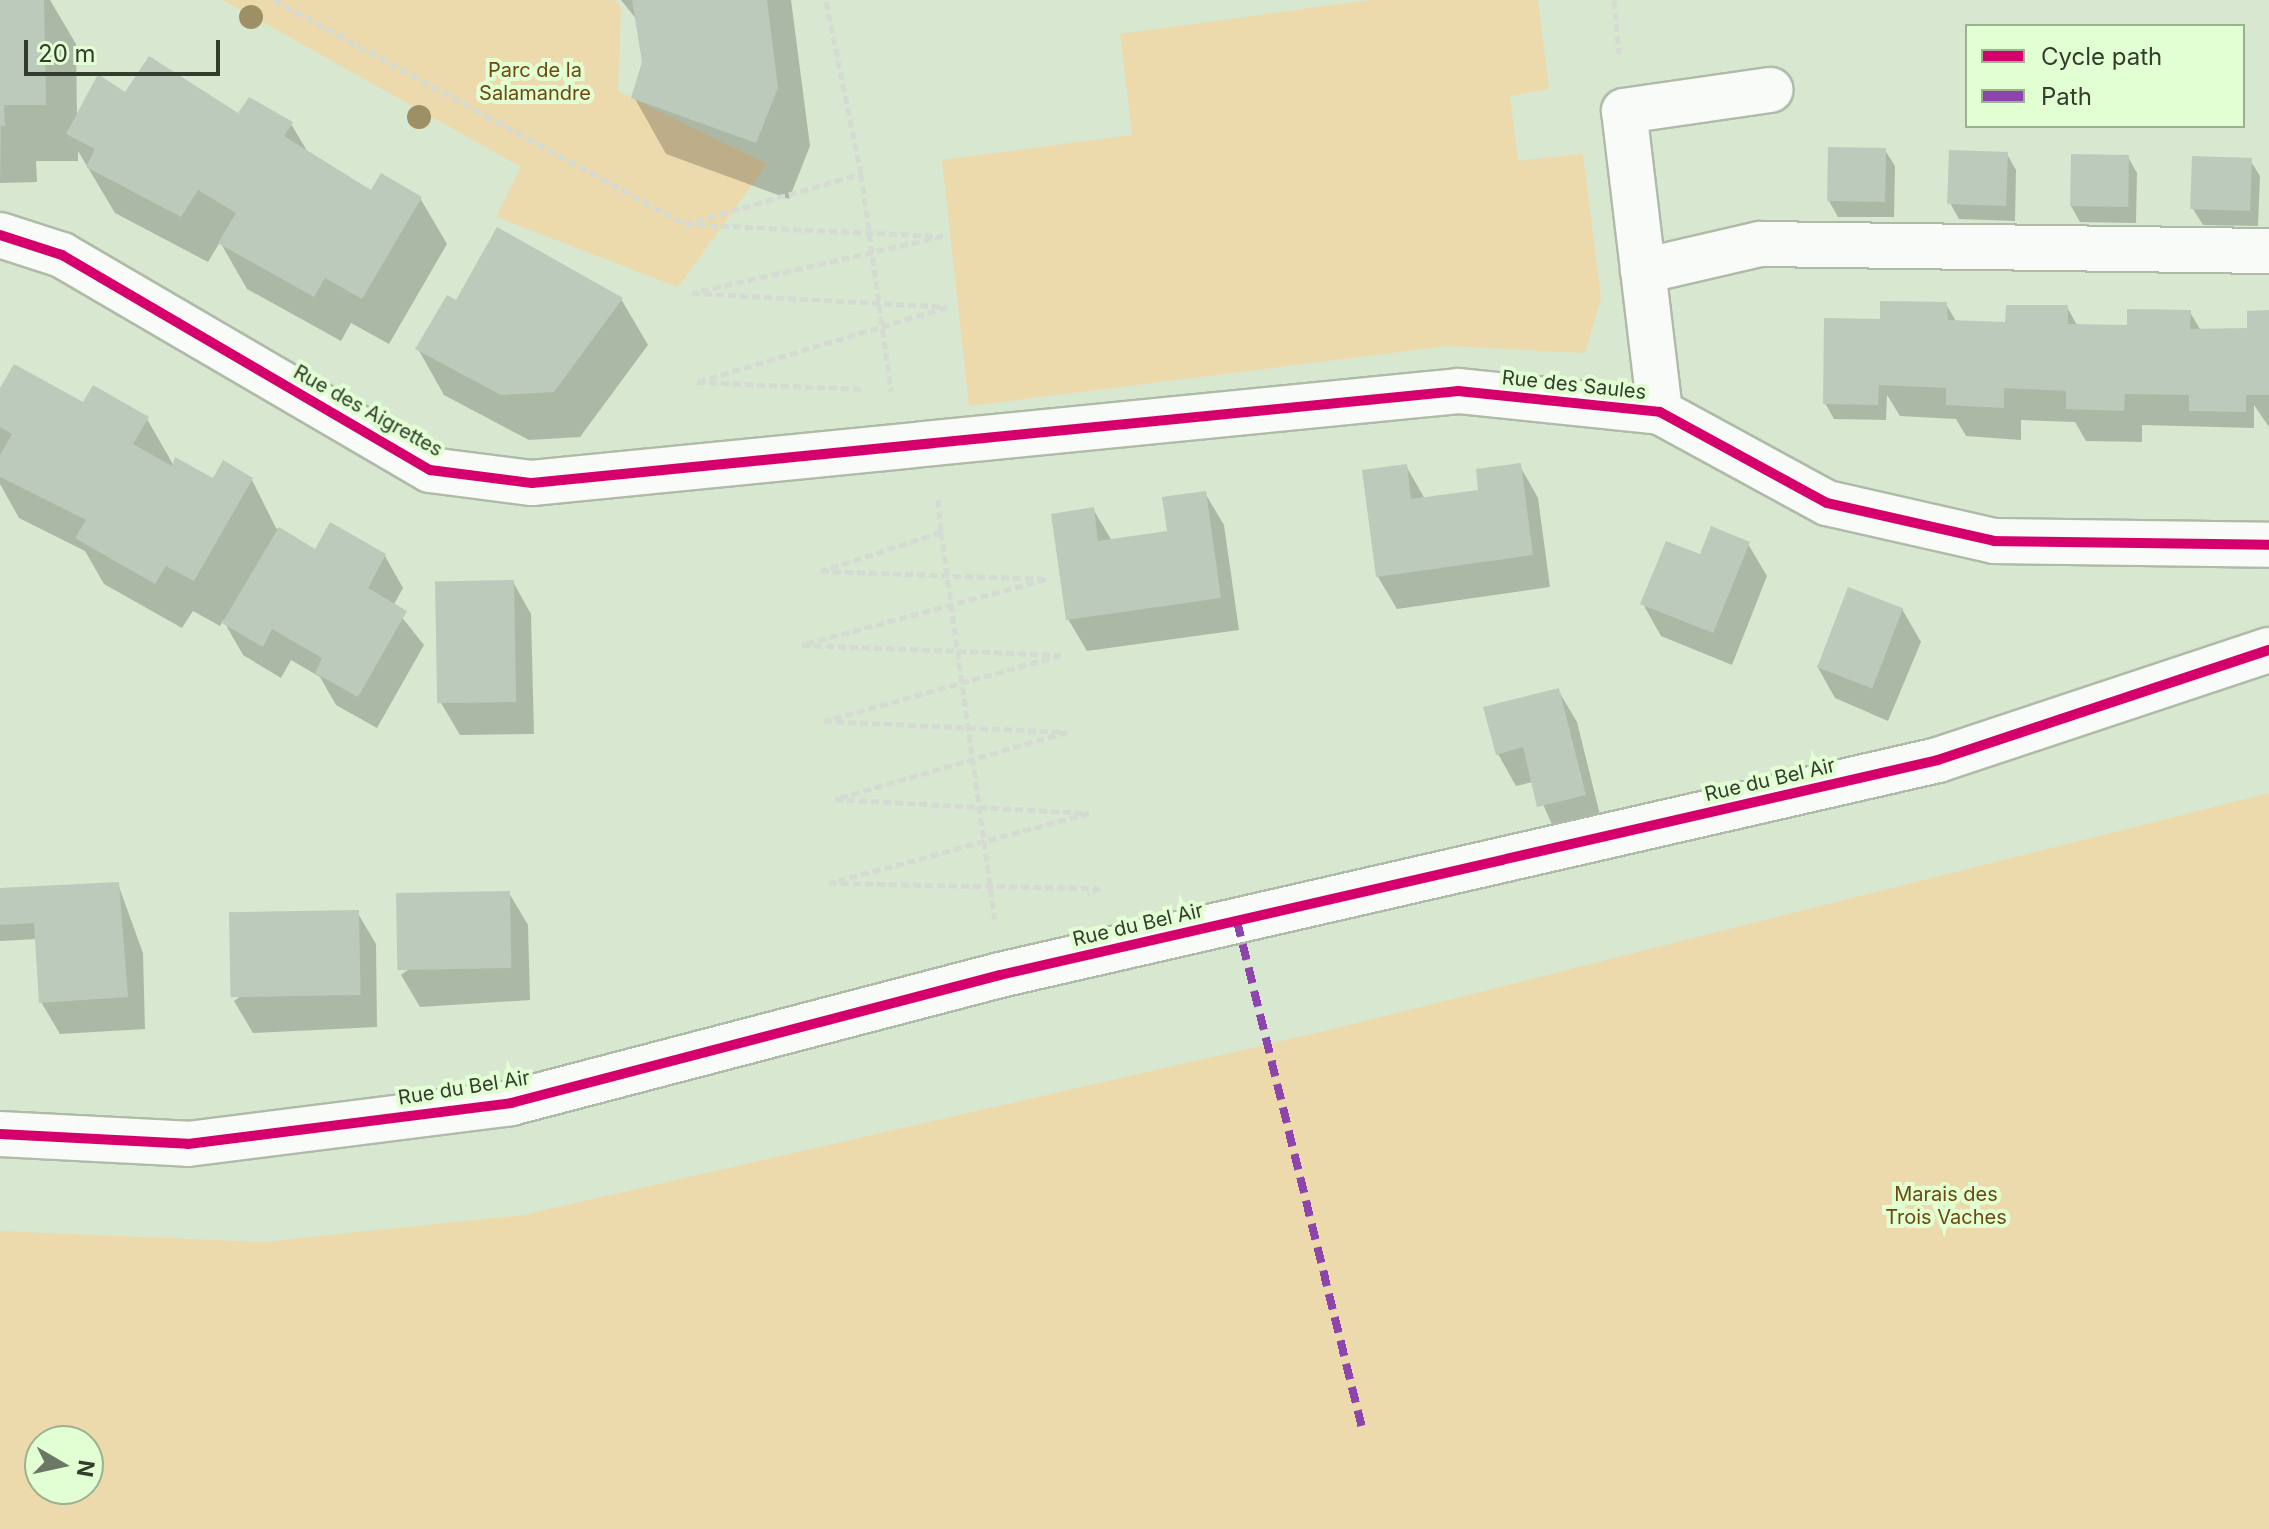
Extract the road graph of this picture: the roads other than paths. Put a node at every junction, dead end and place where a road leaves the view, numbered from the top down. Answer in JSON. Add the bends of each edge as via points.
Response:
{"nodes":[{"id":1,"x":1770,"y":90,"type":"dead end"},
{"id":2,"x":0,"y":235,"type":"edge"},
{"id":3,"x":2269,"y":251,"type":"edge"},
{"id":4,"x":1643,"y":271,"type":"junction"},
{"id":5,"x":1660,"y":412,"type":"junction"},
{"id":6,"x":914,"y":442,"type":"joint"},
{"id":7,"x":2269,"y":545,"type":"edge"},
{"id":8,"x":2269,"y":650,"type":"edge"},
{"id":9,"x":0,"y":1134,"type":"edge"}],
"edges":[{"from":1,"to":4,"type":"street","name":"Rue des Saules","via":[[1624,111]]},
{"from":2,"to":6,"type":"street","name":"Rue des Aigrettes","via":[[62,255],[430,470],[532,483]]},
{"from":3,"to":4,"type":"street","via":[[1760,244]]},
{"from":4,"to":5,"type":"street","name":"Rue des Saules"},
{"from":5,"to":6,"type":"street","name":"Rue des Saules","via":[[1458,391]]},
{"from":5,"to":7,"type":"street","name":"Rue des Saules","via":[[1827,503],[1994,541]]},
{"from":8,"to":9,"type":"street","name":"Rue du Bel Air","via":[[1938,760],[1000,975],[511,1103],[188,1144]]}]}
